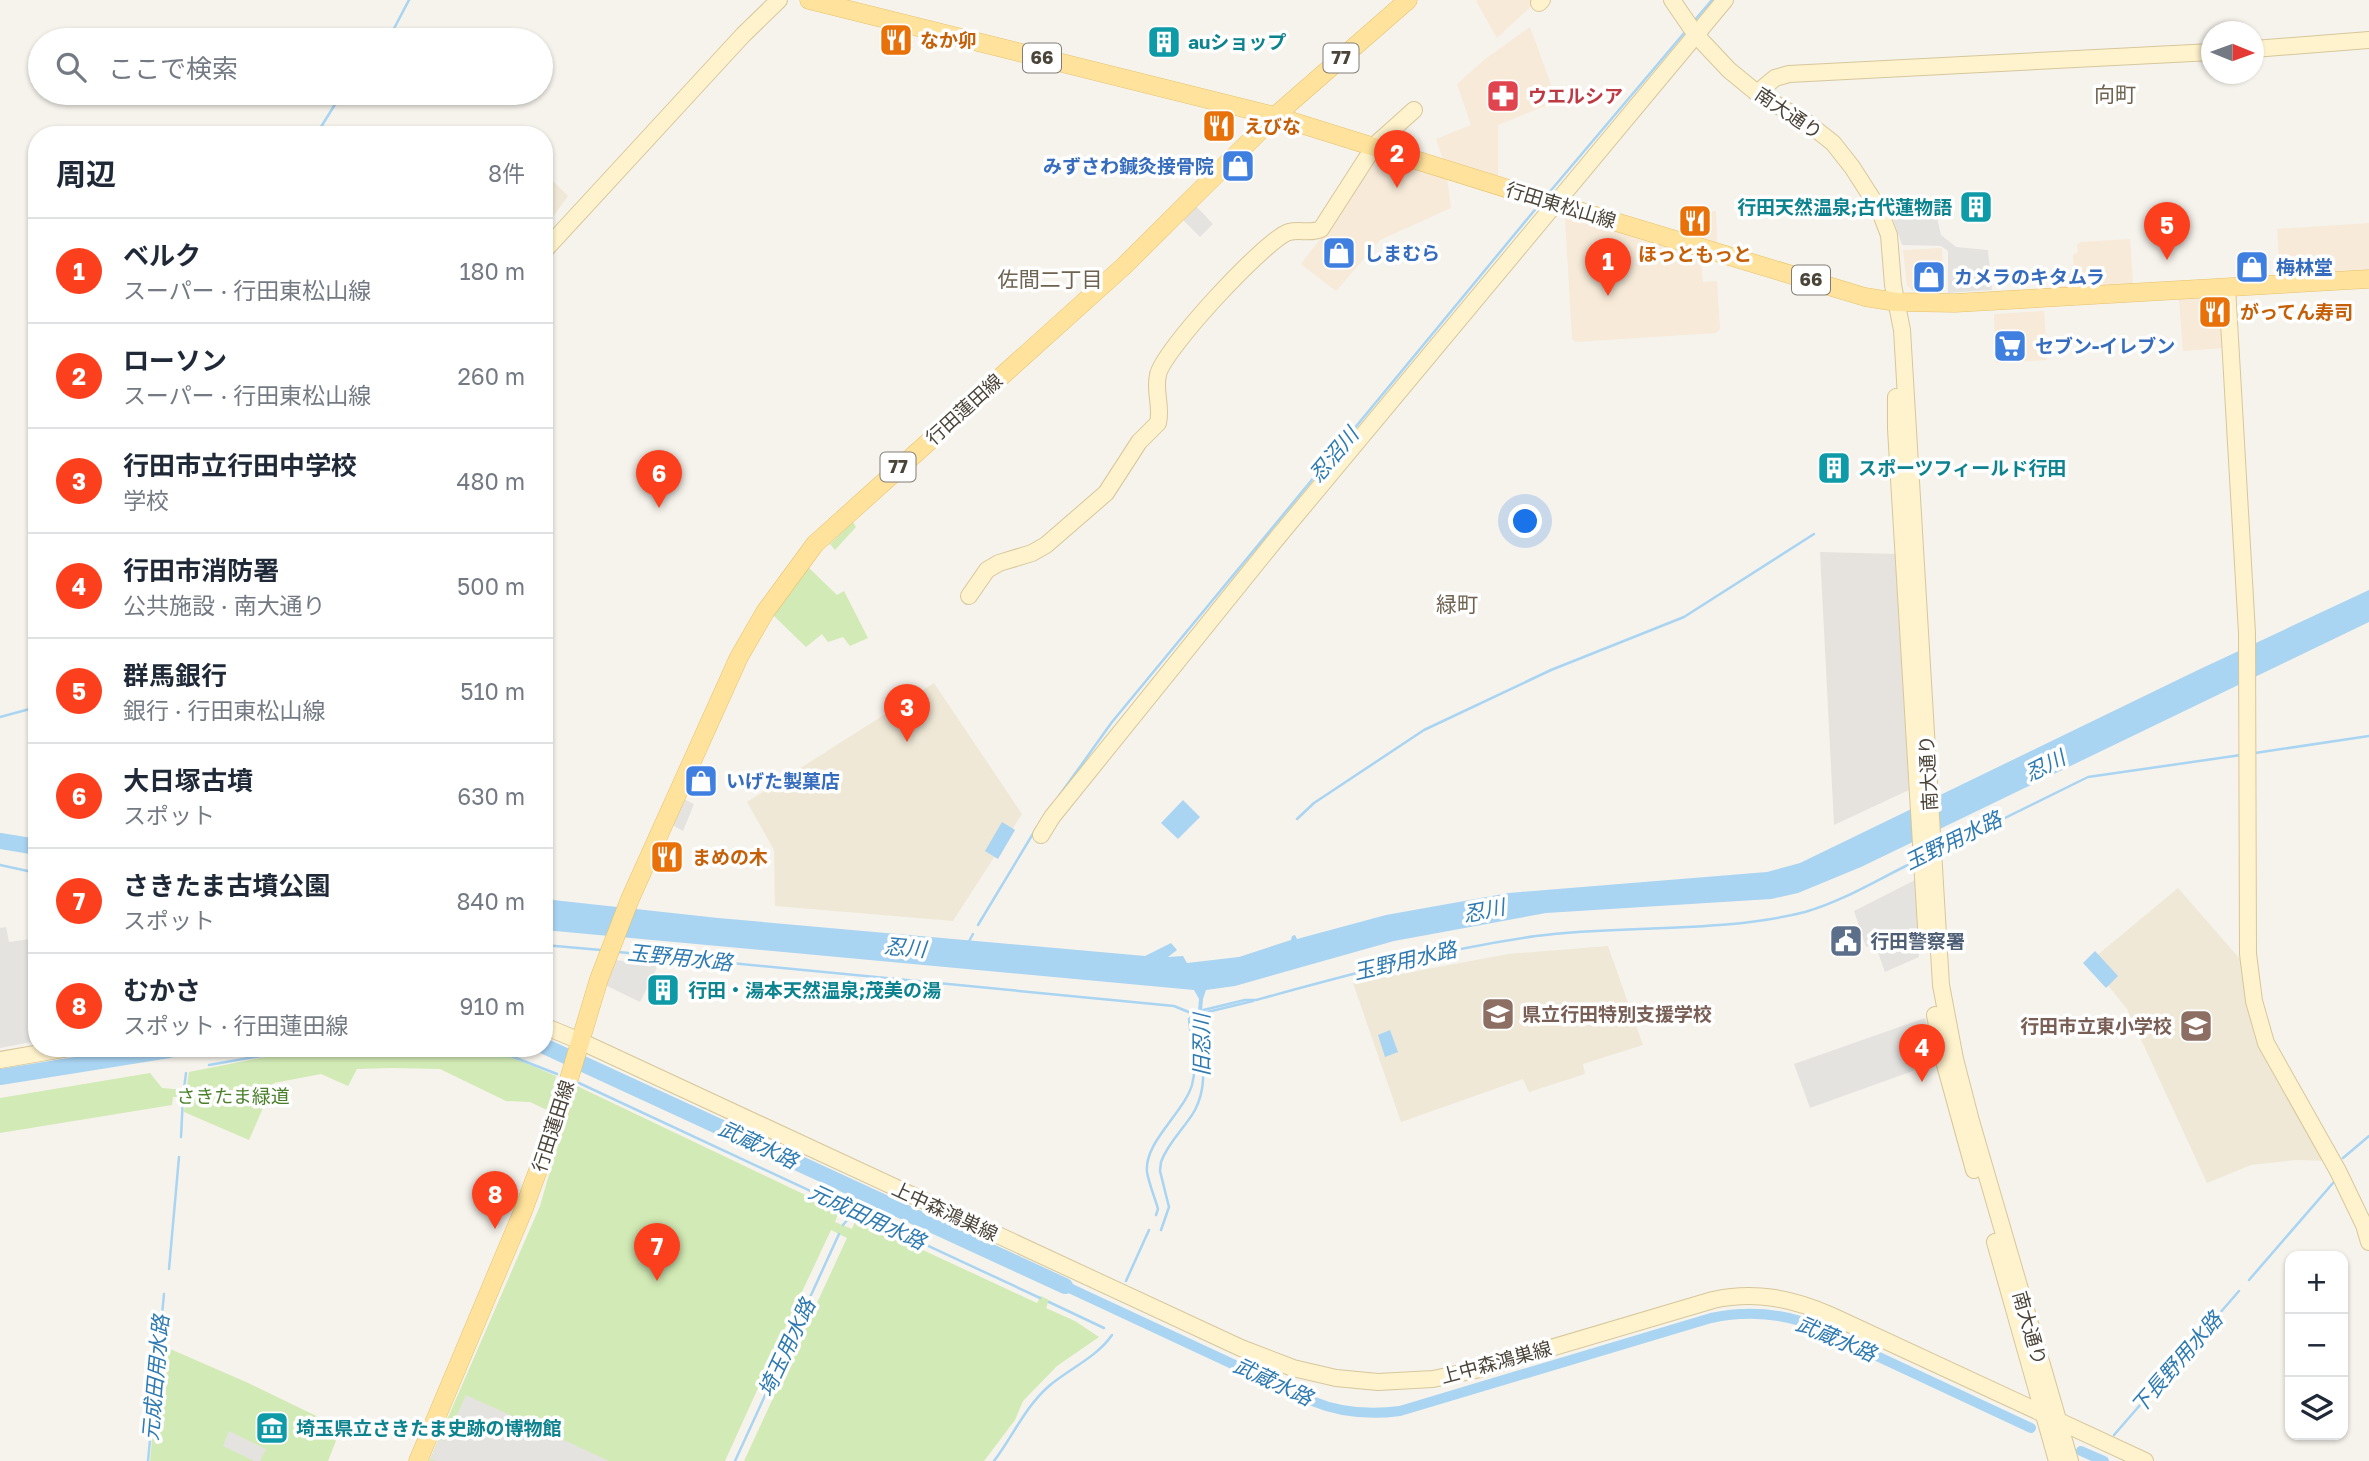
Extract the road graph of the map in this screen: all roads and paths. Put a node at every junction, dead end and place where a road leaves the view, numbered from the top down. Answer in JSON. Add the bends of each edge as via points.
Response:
{"nodes":[{"id":1,"x":779,"y":0,"type":"edge"},
{"id":2,"x":809,"y":0,"type":"edge"},
{"id":3,"x":1408,"y":0,"type":"edge"},
{"id":4,"x":1672,"y":0,"type":"edge"},
{"id":5,"x":1725,"y":0,"type":"edge"},
{"id":6,"x":1696,"y":35,"type":"junction"},
{"id":7,"x":2369,"y":40,"type":"edge"},
{"id":8,"x":2264,"y":48,"type":"edge"},
{"id":9,"x":2201,"y":53,"type":"edge"},
{"id":10,"x":1757,"y":93,"type":"junction"},
{"id":11,"x":1413,"y":110,"type":"dead end"},
{"id":12,"x":1275,"y":116,"type":"junction"},
{"id":13,"x":1375,"y":145,"type":"junction"},
{"id":14,"x":1556,"y":203,"type":"junction"},
{"id":15,"x":553,"y":241,"type":"edge"},
{"id":16,"x":2369,"y":279,"type":"edge"},
{"id":17,"x":2227,"y":287,"type":"junction"},
{"id":18,"x":1896,"y":302,"type":"junction"},
{"id":19,"x":970,"y":596,"type":"dead end"},
{"id":20,"x":1041,"y":835,"type":"dead end"},
{"id":21,"x":553,"y":1031,"type":"edge"},
{"id":22,"x":578,"y":1045,"type":"junction"},
{"id":23,"x":28,"y":1055,"type":"edge"},
{"id":24,"x":0,"y":1060,"type":"edge"},
{"id":25,"x":2369,"y":1242,"type":"edge"},
{"id":26,"x":2050,"y":1417,"type":"junction"},
{"id":27,"x":418,"y":1461,"type":"edge"},
{"id":28,"x":2057,"y":1461,"type":"edge"},
{"id":29,"x":2070,"y":1461,"type":"edge"},
{"id":30,"x":2145,"y":1461,"type":"edge"}],
"edges":[{"from":1,"to":15,"type":"street"},
{"from":2,"to":12,"type":"main road","name":"行田東松山線","number":"66"},
{"from":3,"to":12,"type":"main road","name":"行田蓮田線","number":"77"},
{"from":4,"to":6,"type":"street","name":"南大通り"},
{"from":5,"to":6,"type":"street"},
{"from":6,"to":10,"type":"street","name":"南大通り"},
{"from":6,"to":14,"type":"street"},
{"from":7,"to":8,"type":"street"},
{"from":9,"to":10,"type":"street","via":[[1788,74]]},
{"from":10,"to":18,"type":"street","name":"南大通り","via":[[1833,143],[1871,194],[1889,235]]},
{"from":11,"to":13,"type":"street"},
{"from":12,"to":13,"type":"main road","name":"行田東松山線","number":"66"},
{"from":12,"to":22,"type":"main road","name":"行田蓮田線","number":"77","via":[[1124,266],[815,544],[765,612],[739,657],[630,899]]},
{"from":13,"to":14,"type":"main road","name":"行田東松山線","number":"66"},
{"from":13,"to":19,"type":"street","via":[[1321,229],[1288,232],[1273,243],[1218,296],[1167,356],[1158,372],[1158,423],[1139,442],[1106,493],[1046,545],[987,570]]},
{"from":14,"to":18,"type":"main road","name":"行田東松山線","number":"66","via":[[1865,297]]},
{"from":14,"to":20,"type":"street","via":[[1272,543]]},
{"from":16,"to":17,"type":"main road","name":"行田東松山線","number":"66"},
{"from":17,"to":18,"type":"main road","name":"行田東松山線","number":"66","via":[[1955,303]]},
{"from":17,"to":25,"type":"street","via":[[2247,639],[2248,954],[2254,1001],[2266,1043],[2338,1171]]},
{"from":18,"to":26,"type":"street","name":"南大通り","via":[[1902,330],[1927,852],[1941,985],[1955,1059]]},
{"from":21,"to":22,"type":"street","name":"上中森鴻巣線"},
{"from":22,"to":26,"type":"street","name":"上中森鴻巣線","via":[[1196,1328],[1304,1371],[1378,1382],[1448,1377],[1713,1300],[1759,1295],[1812,1307]]},
{"from":22,"to":27,"type":"main road","name":"行田蓮田線","number":"77","via":[[523,1212]]},
{"from":23,"to":24,"type":"street"},
{"from":26,"to":28,"type":"street","name":"南大通り"},
{"from":26,"to":29,"type":"street","name":"南大通り"},
{"from":26,"to":30,"type":"street","name":"上中森鴻巣線"}]}
